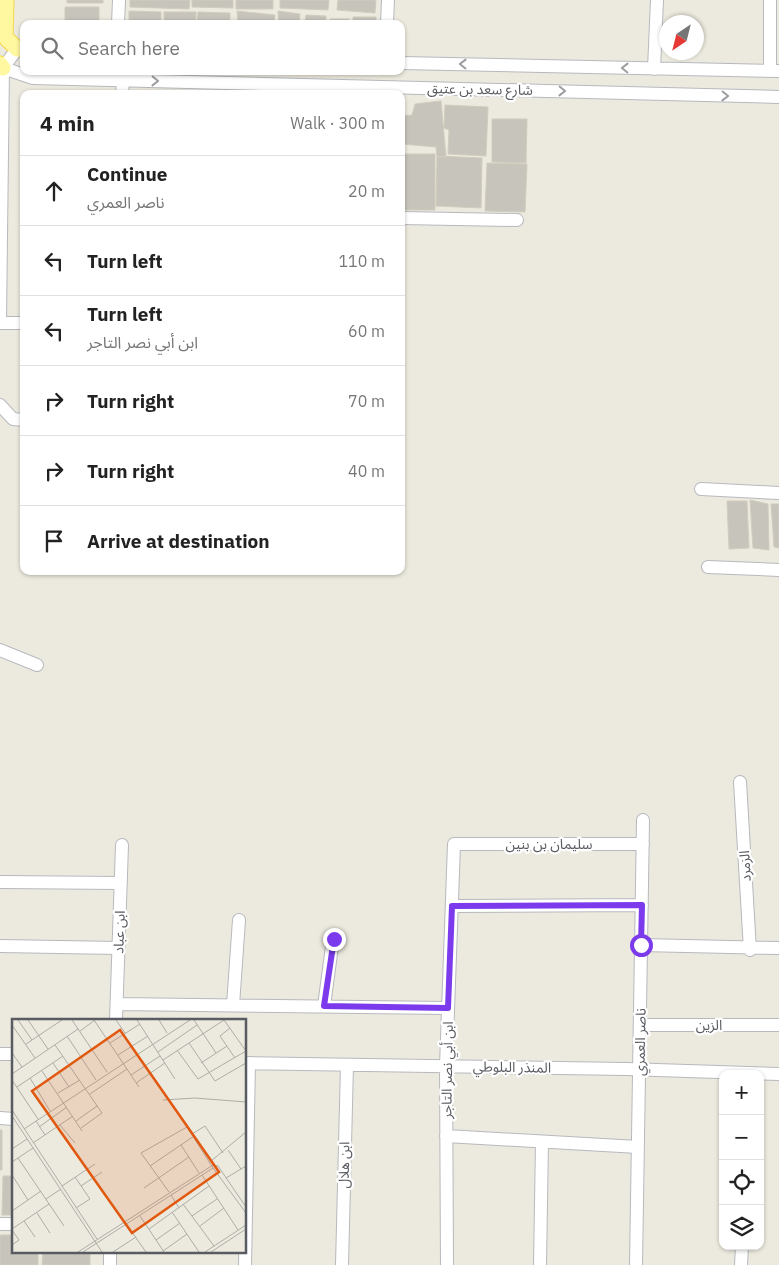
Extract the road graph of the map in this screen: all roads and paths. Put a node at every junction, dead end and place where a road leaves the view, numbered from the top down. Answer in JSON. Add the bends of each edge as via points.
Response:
{"nodes":[{"id":1,"x":6,"y":0,"type":"edge"},
{"id":2,"x":119,"y":0,"type":"edge"},
{"id":3,"x":388,"y":0,"type":"edge"},
{"id":4,"x":657,"y":0,"type":"edge"},
{"id":5,"x":770,"y":0,"type":"edge"},
{"id":6,"x":118,"y":20,"type":"edge"},
{"id":7,"x":387,"y":20,"type":"edge"},
{"id":8,"x":20,"y":49,"type":"edge"},
{"id":9,"x":20,"y":51,"type":"edge"},
{"id":10,"x":405,"y":63,"type":"edge"},
{"id":11,"x":1,"y":66,"type":"edge"},
{"id":12,"x":654,"y":68,"type":"junction"},
{"id":13,"x":775,"y":71,"type":"edge"},
{"id":14,"x":20,"y":73,"type":"edge"},
{"id":15,"x":25,"y":75,"type":"edge"},
{"id":16,"x":123,"y":80,"type":"junction"},
{"id":17,"x":122,"y":90,"type":"edge"},
{"id":18,"x":384,"y":90,"type":"edge"},
{"id":19,"x":405,"y":90,"type":"edge"},
{"id":20,"x":779,"y":97,"type":"edge"},
{"id":21,"x":1,"y":98,"type":"edge"},
{"id":22,"x":405,"y":218,"type":"edge"},
{"id":23,"x":517,"y":220,"type":"dead end"},
{"id":24,"x":0,"y":322,"type":"edge"},
{"id":25,"x":20,"y":323,"type":"edge"},
{"id":26,"x":0,"y":405,"type":"edge"},
{"id":27,"x":20,"y":420,"type":"edge"},
{"id":28,"x":701,"y":488,"type":"dead end"},
{"id":29,"x":779,"y":493,"type":"edge"},
{"id":30,"x":708,"y":567,"type":"dead end"},
{"id":31,"x":779,"y":570,"type":"edge"},
{"id":32,"x":0,"y":650,"type":"edge"},
{"id":33,"x":37,"y":665,"type":"dead end"},
{"id":34,"x":740,"y":782,"type":"dead end"},
{"id":35,"x":643,"y":820,"type":"dead end"},
{"id":36,"x":454,"y":844,"type":"joint"},
{"id":37,"x":643,"y":844,"type":"junction"},
{"id":38,"x":122,"y":845,"type":"dead end"},
{"id":39,"x":0,"y":882,"type":"edge"},
{"id":40,"x":120,"y":882,"type":"junction"},
{"id":41,"x":642,"y":905,"type":"junction"},
{"id":42,"x":452,"y":906,"type":"junction"},
{"id":43,"x":239,"y":920,"type":"dead end"},
{"id":44,"x":334,"y":939,"type":"dead end"},
{"id":45,"x":641,"y":945,"type":"junction"},
{"id":46,"x":0,"y":946,"type":"edge"},
{"id":47,"x":118,"y":948,"type":"junction"},
{"id":48,"x":779,"y":948,"type":"edge"},
{"id":49,"x":750,"y":949,"type":"junction"},
{"id":50,"x":116,"y":1004,"type":"junction"},
{"id":51,"x":233,"y":1005,"type":"junction"},
{"id":52,"x":324,"y":1006,"type":"junction"},
{"id":53,"x":448,"y":1008,"type":"junction"},
{"id":54,"x":116,"y":1019,"type":"edge"},
{"id":55,"x":640,"y":1025,"type":"junction"},
{"id":56,"x":779,"y":1025,"type":"edge"},
{"id":57,"x":247,"y":1063,"type":"edge"},
{"id":58,"x":347,"y":1065,"type":"junction"},
{"id":59,"x":446,"y":1066,"type":"junction"},
{"id":60,"x":639,"y":1069,"type":"junction"},
{"id":61,"x":719,"y":1072,"type":"edge"},
{"id":62,"x":764,"y":1073,"type":"edge"},
{"id":63,"x":779,"y":1074,"type":"edge"},
{"id":64,"x":446,"y":1136,"type":"junction"},
{"id":65,"x":542,"y":1142,"type":"junction"},
{"id":66,"x":638,"y":1147,"type":"junction"},
{"id":67,"x":246,"y":1164,"type":"edge"},
{"id":68,"x":742,"y":1250,"type":"edge"},
{"id":69,"x":110,"y":1252,"type":"edge"},
{"id":70,"x":245,"y":1252,"type":"edge"},
{"id":71,"x":110,"y":1265,"type":"edge"},
{"id":72,"x":245,"y":1265,"type":"edge"},
{"id":73,"x":342,"y":1265,"type":"edge"},
{"id":74,"x":447,"y":1265,"type":"edge"},
{"id":75,"x":540,"y":1265,"type":"edge"},
{"id":76,"x":636,"y":1265,"type":"edge"},
{"id":77,"x":741,"y":1265,"type":"edge"}],
"edges":[{"from":1,"to":8,"type":"main road","via":[[5,37]]},
{"from":2,"to":6,"type":"street"},
{"from":3,"to":7,"type":"street"},
{"from":4,"to":12,"type":"street"},
{"from":5,"to":13,"type":"street"},
{"from":9,"to":11,"type":"street"},
{"from":12,"to":10,"type":"street","name":"شارع سعد بن عتيق","one_way":true},
{"from":11,"to":14,"type":"street","name":"شارع سعد بن عتيق"},
{"from":11,"to":21,"type":"street"},
{"from":12,"to":13,"type":"street","name":"شارع سعد بن عتيق"},
{"from":15,"to":16,"type":"street","name":"شارع سعد بن عتيق","via":[[33,78]]},
{"from":16,"to":17,"type":"street"},
{"from":16,"to":18,"type":"street","name":"شارع سعد بن عتيق","one_way":true},
{"from":19,"to":20,"type":"street","name":"شارع سعد بن عتيق","one_way":true},
{"from":21,"to":24,"type":"street"},
{"from":22,"to":23,"type":"street"},
{"from":24,"to":25,"type":"street"},
{"from":26,"to":27,"type":"street","via":[[13,419]]},
{"from":28,"to":29,"type":"street"},
{"from":30,"to":31,"type":"street"},
{"from":32,"to":33,"type":"street"},
{"from":34,"to":49,"type":"street","name":"الزمرد"},
{"from":35,"to":37,"type":"street","name":"ناصر العمري"},
{"from":36,"to":37,"type":"street","name":"سليمان بن بنين"},
{"from":36,"to":42,"type":"street","name":"ابن أبي نصر التاجر"},
{"from":37,"to":41,"type":"street","name":"ناصر العمري"},
{"from":38,"to":40,"type":"street","name":"ابن عباد"},
{"from":39,"to":40,"type":"street"},
{"from":40,"to":47,"type":"street","name":"ابن عباد"},
{"from":41,"to":42,"type":"street"},
{"from":41,"to":45,"type":"street","name":"ناصر العمري"},
{"from":42,"to":53,"type":"street","name":"ابن أبي نصر التاجر"},
{"from":43,"to":51,"type":"street"},
{"from":44,"to":52,"type":"street"},
{"from":45,"to":49,"type":"street"},
{"from":45,"to":55,"type":"street","name":"ناصر العمري"},
{"from":46,"to":47,"type":"street"},
{"from":47,"to":50,"type":"street","name":"ابن عباد"},
{"from":48,"to":49,"type":"street"},
{"from":50,"to":51,"type":"street"},
{"from":50,"to":54,"type":"street","name":"ابن عباد"},
{"from":51,"to":52,"type":"street"},
{"from":52,"to":53,"type":"street"},
{"from":53,"to":59,"type":"street","name":"ابن أبي نصر التاجر"},
{"from":55,"to":56,"type":"street","name":"الزين"},
{"from":55,"to":60,"type":"street","name":"ناصر العمري"},
{"from":57,"to":58,"type":"street","name":"المنذر البلوطي"},
{"from":57,"to":67,"type":"street"},
{"from":58,"to":59,"type":"street","name":"المنذر البلوطي"},
{"from":58,"to":73,"type":"street","name":"ابن هلال"},
{"from":59,"to":60,"type":"street","name":"المنذر البلوطي"},
{"from":59,"to":64,"type":"street","name":"ابن أبي نصر التاجر"},
{"from":60,"to":61,"type":"street","name":"المنذر البلوطي"},
{"from":60,"to":66,"type":"street","name":"ناصر العمري"},
{"from":62,"to":63,"type":"street","name":"المنذر البلوطي"},
{"from":64,"to":65,"type":"street"},
{"from":64,"to":74,"type":"street","name":"ابن أبي نصر التاجر"},
{"from":65,"to":66,"type":"street"},
{"from":65,"to":75,"type":"street"},
{"from":66,"to":76,"type":"street","name":"ناصر العمري"},
{"from":68,"to":77,"type":"street"},
{"from":69,"to":71,"type":"street"},
{"from":70,"to":72,"type":"street"}]}
